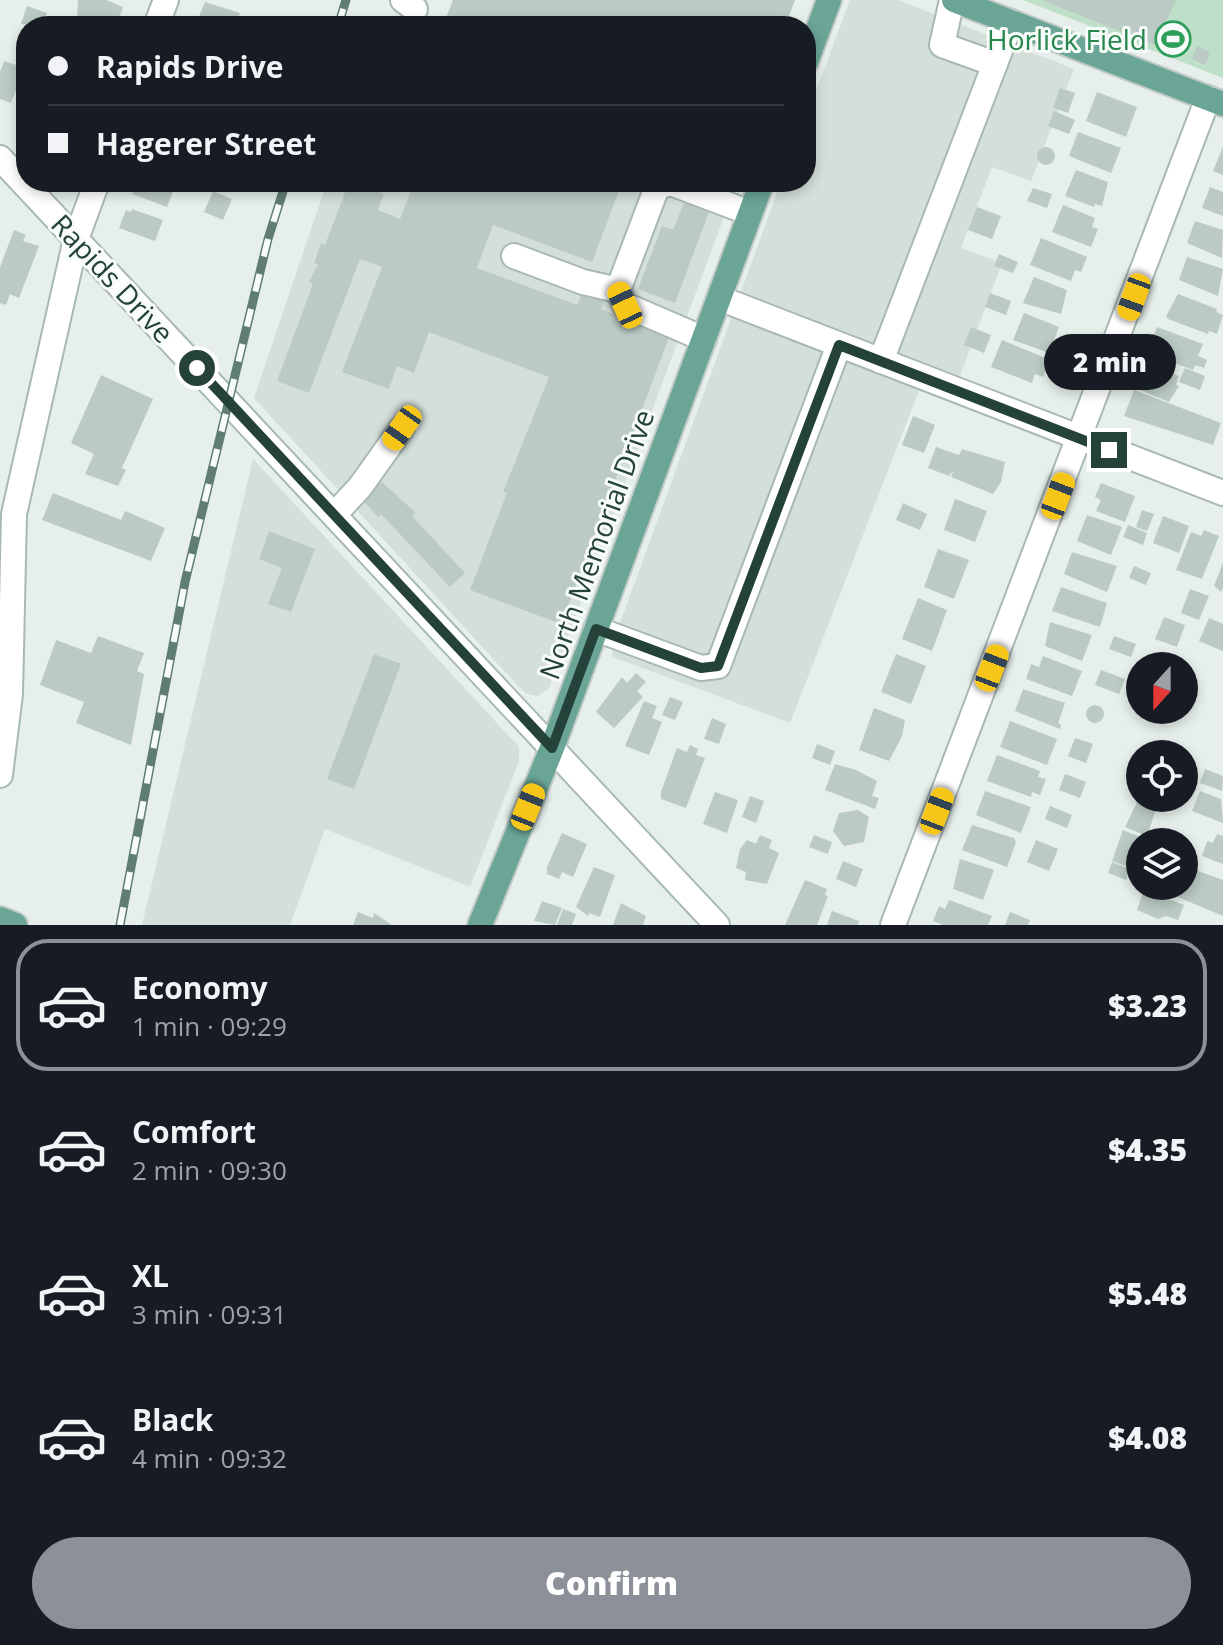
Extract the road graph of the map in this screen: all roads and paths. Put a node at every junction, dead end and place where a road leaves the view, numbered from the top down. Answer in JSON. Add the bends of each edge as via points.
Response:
{"nodes":[{"id":1,"x":829,"y":0,"type":"edge"},
{"id":2,"x":953,"y":0,"type":"edge"},
{"id":3,"x":1011,"y":22,"type":"junction"},
{"id":4,"x":816,"y":35,"type":"edge"},
{"id":5,"x":995,"y":64,"type":"junction"},
{"id":6,"x":1216,"y":101,"type":"edge"},
{"id":7,"x":0,"y":158,"type":"edge"},
{"id":8,"x":16,"y":175,"type":"edge"},
{"id":9,"x":32,"y":192,"type":"edge"},
{"id":10,"x":93,"y":192,"type":"edge"},
{"id":11,"x":655,"y":192,"type":"edge"},
{"id":12,"x":695,"y":192,"type":"edge"},
{"id":13,"x":758,"y":192,"type":"edge"},
{"id":14,"x":750,"y":213,"type":"junction"},
{"id":15,"x":76,"y":239,"type":"junction"},
{"id":16,"x":514,"y":256,"type":"dead end"},
{"id":17,"x":618,"y":290,"type":"junction"},
{"id":18,"x":719,"y":298,"type":"junction"},
{"id":19,"x":704,"y":339,"type":"junction"},
{"id":20,"x":839,"y":345,"type":"junction"},
{"id":21,"x":881,"y":361,"type":"junction"},
{"id":22,"x":402,"y":428,"type":"dead end"},
{"id":23,"x":1080,"y":439,"type":"junction"},
{"id":24,"x":1223,"y":493,"type":"edge"},
{"id":25,"x":334,"y":515,"type":"junction"},
{"id":26,"x":596,"y":629,"type":"junction"},
{"id":27,"x":552,"y":748,"type":"junction"},
{"id":28,"x":0,"y":775,"type":"edge"},
{"id":29,"x":480,"y":925,"type":"edge"},
{"id":30,"x":717,"y":925,"type":"edge"},
{"id":31,"x":893,"y":925,"type":"edge"}],
"edges":[{"from":1,"to":4,"type":"main road"},
{"from":2,"to":3,"type":"main road"},
{"from":2,"to":5,"type":"street","via":[[942,45]]},
{"from":3,"to":5,"type":"street"},
{"from":3,"to":6,"type":"main road"},
{"from":5,"to":21,"type":"street"},
{"from":6,"to":23,"type":"street"},
{"from":7,"to":8,"type":"street","name":"Rapids Drive"},
{"from":9,"to":15,"type":"street","name":"Rapids Drive"},
{"from":10,"to":15,"type":"street"},
{"from":11,"to":17,"type":"street"},
{"from":12,"to":14,"type":"street"},
{"from":13,"to":14,"type":"main road","name":"North Memorial Drive"},
{"from":14,"to":18,"type":"main road","name":"North Memorial Drive"},
{"from":15,"to":25,"type":"street","name":"Rapids Drive"},
{"from":15,"to":28,"type":"street","via":[[14,514],[10,694]]},
{"from":16,"to":17,"type":"street"},
{"from":17,"to":19,"type":"street","via":[[625,305]]},
{"from":18,"to":19,"type":"main road","name":"North Memorial Drive"},
{"from":18,"to":20,"type":"street"},
{"from":19,"to":26,"type":"main road","name":"North Memorial Drive"},
{"from":20,"to":21,"type":"street"},
{"from":20,"to":26,"type":"street","via":[[718,666],[701,668]]},
{"from":21,"to":23,"type":"street"},
{"from":22,"to":25,"type":"street"},
{"from":23,"to":24,"type":"street"},
{"from":23,"to":31,"type":"street"},
{"from":25,"to":27,"type":"street","name":"Rapids Drive"},
{"from":26,"to":27,"type":"main road","name":"North Memorial Drive"},
{"from":27,"to":29,"type":"main road","name":"North Memorial Drive"},
{"from":27,"to":30,"type":"street","name":"Rapids Drive"}]}
